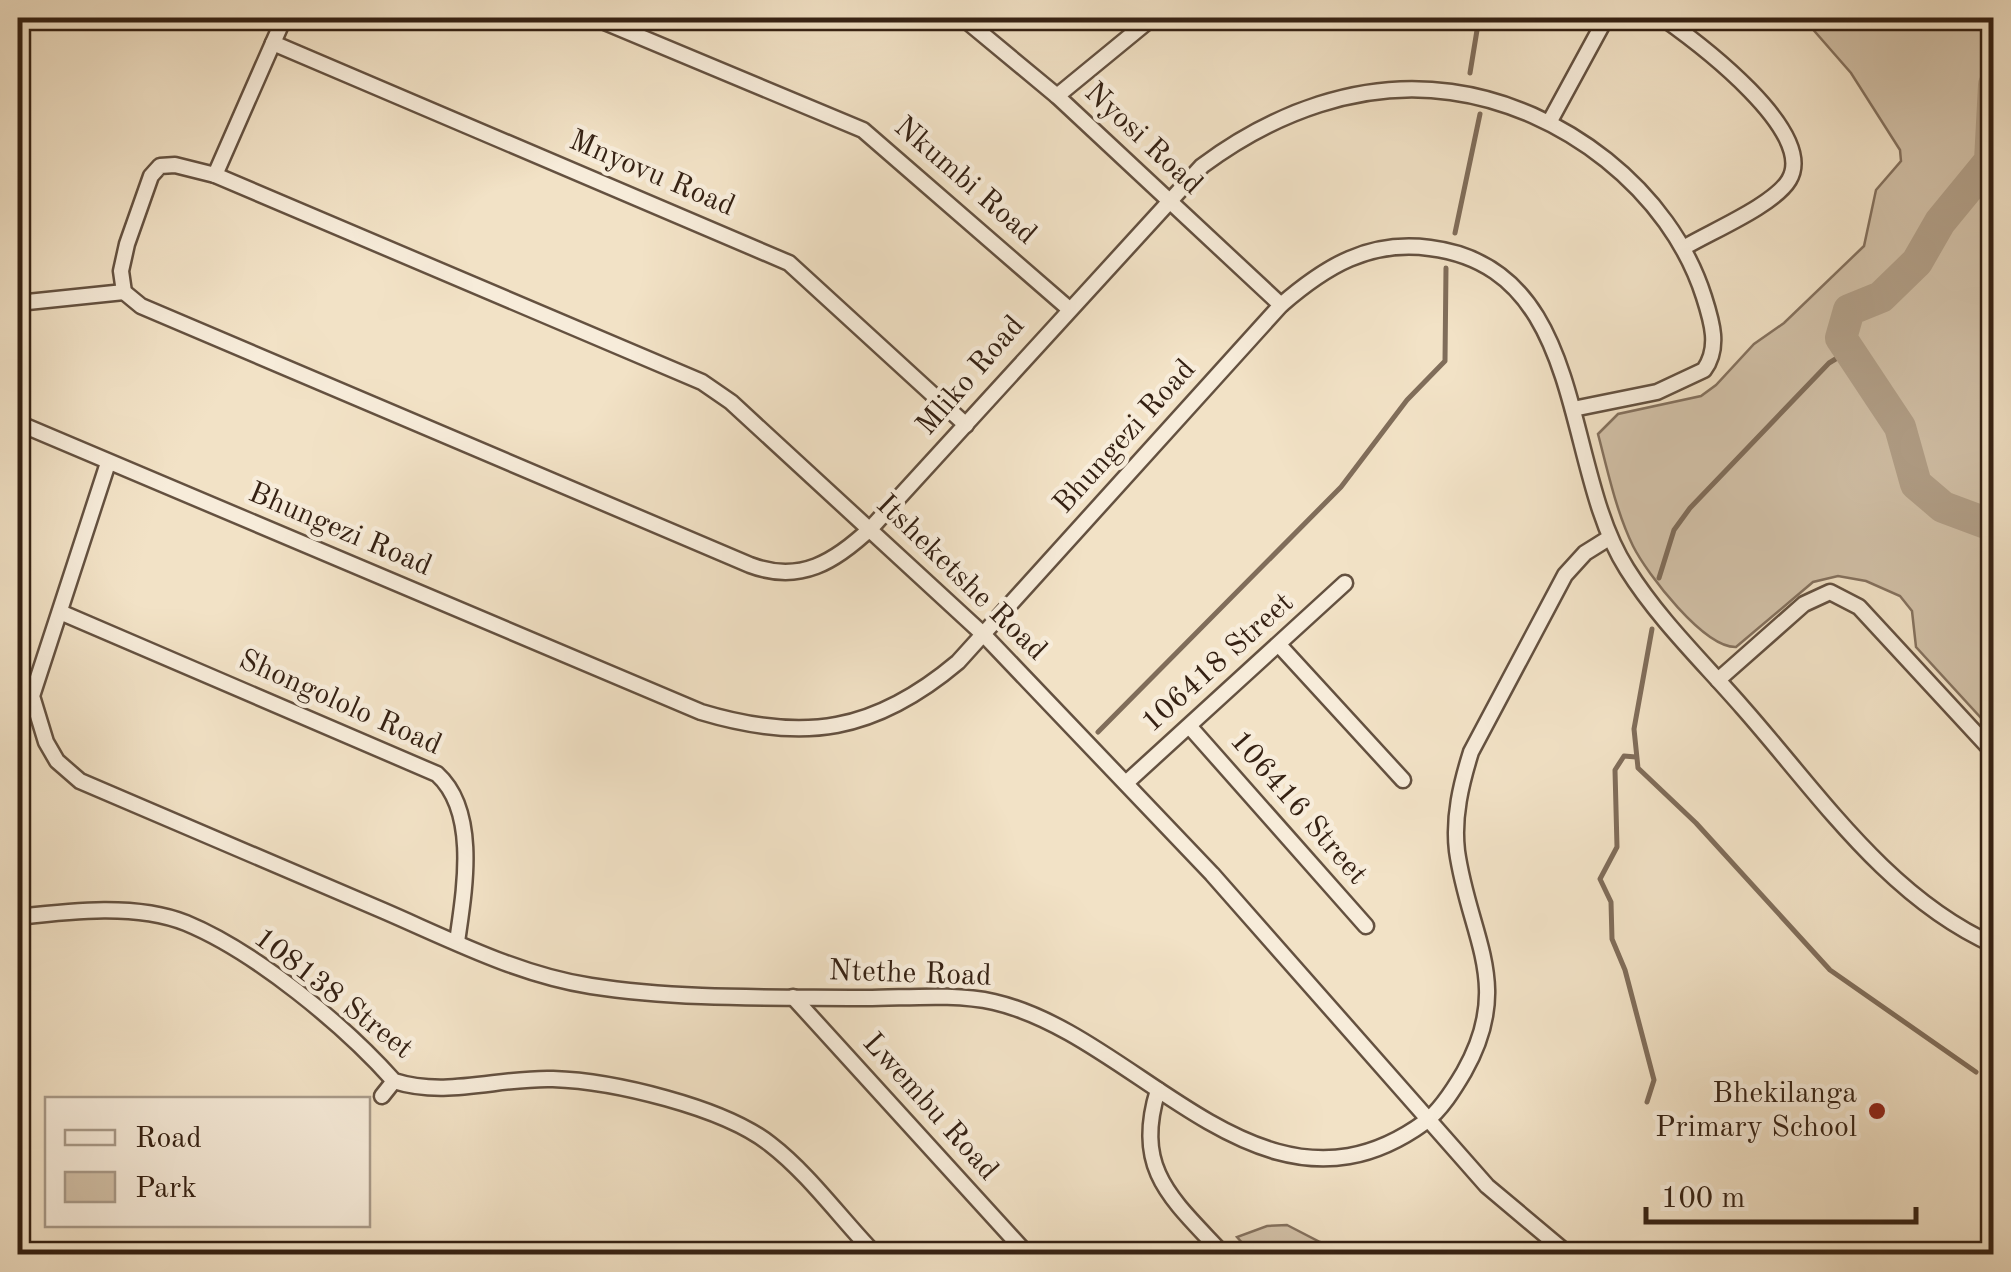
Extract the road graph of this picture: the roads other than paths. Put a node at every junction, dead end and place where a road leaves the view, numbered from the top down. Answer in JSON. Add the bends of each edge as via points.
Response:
{"nodes":[{"id":1,"x":284,"y":18,"type":"edge"},
{"id":2,"x":595,"y":18,"type":"edge"},
{"id":3,"x":963,"y":18,"type":"edge"},
{"id":4,"x":1152,"y":18,"type":"edge"},
{"id":5,"x":1606,"y":18,"type":"edge"},
{"id":6,"x":1663,"y":18,"type":"edge"},
{"id":7,"x":273,"y":43,"type":"junction"},
{"id":8,"x":1057,"y":96,"type":"junction"},
{"id":9,"x":1550,"y":121,"type":"junction"},
{"id":10,"x":215,"y":175,"type":"junction"},
{"id":11,"x":1168,"y":199,"type":"junction"},
{"id":12,"x":1685,"y":246,"type":"junction"},
{"id":13,"x":124,"y":292,"type":"junction"},
{"id":14,"x":18,"y":303,"type":"edge"},
{"id":15,"x":1281,"y":305,"type":"junction"},
{"id":16,"x":1068,"y":308,"type":"junction"},
{"id":17,"x":1573,"y":409,"type":"junction"},
{"id":18,"x":18,"y":423,"type":"edge"},
{"id":19,"x":966,"y":425,"type":"junction"},
{"id":20,"x":108,"y":463,"type":"junction"},
{"id":21,"x":872,"y":527,"type":"junction"},
{"id":22,"x":1608,"y":538,"type":"junction"},
{"id":23,"x":1345,"y":583,"type":"dead end"},
{"id":24,"x":60,"y":612,"type":"junction"},
{"id":25,"x":984,"y":635,"type":"junction"},
{"id":26,"x":1280,"y":646,"type":"junction"},
{"id":27,"x":1718,"y":680,"type":"junction"},
{"id":28,"x":1190,"y":727,"type":"junction"},
{"id":29,"x":1994,"y":754,"type":"edge"},
{"id":30,"x":1403,"y":780,"type":"dead end"},
{"id":31,"x":1126,"y":783,"type":"junction"},
{"id":32,"x":18,"y":917,"type":"edge"},
{"id":33,"x":1366,"y":926,"type":"dead end"},
{"id":34,"x":457,"y":942,"type":"junction"},
{"id":35,"x":1994,"y":944,"type":"edge"},
{"id":36,"x":793,"y":997,"type":"junction"},
{"id":37,"x":394,"y":1081,"type":"junction"},
{"id":38,"x":1158,"y":1090,"type":"junction"},
{"id":39,"x":382,"y":1096,"type":"dead end"},
{"id":40,"x":1428,"y":1120,"type":"junction"},
{"id":41,"x":875,"y":1254,"type":"edge"},
{"id":42,"x":1027,"y":1254,"type":"edge"},
{"id":43,"x":1223,"y":1254,"type":"edge"},
{"id":44,"x":1568,"y":1254,"type":"edge"}],
"edges":[{"from":1,"to":7,"type":"street"},
{"from":2,"to":16,"type":"street","name":"Nkumbi Road","via":[[880,141]]},
{"from":3,"to":8,"type":"street","name":"Nyosi Road"},
{"from":4,"to":8,"type":"street"},
{"from":5,"to":9,"type":"street"},
{"from":6,"to":12,"type":"street","via":[[1704,47],[1780,126],[1793,163],[1788,181],[1772,196]]},
{"from":7,"to":10,"type":"street"},
{"from":7,"to":19,"type":"street","name":"Mnyovu Road","via":[[789,263]]},
{"from":8,"to":11,"type":"street","name":"Nyosi Road"},
{"from":9,"to":11,"type":"street","name":"Mliko Road","via":[[1448,91],[1370,92],[1256,129]]},
{"from":9,"to":12,"type":"street","name":"Mliko Road","via":[[1620,172]]},
{"from":10,"to":13,"type":"street","name":"Itsheketshe Road","via":[[160,166],[126,244]]},
{"from":10,"to":21,"type":"street","name":"Itsheketshe Road","via":[[702,382]]},
{"from":11,"to":15,"type":"street","name":"Nyosi Road"},
{"from":11,"to":16,"type":"street","name":"Mliko Road"},
{"from":12,"to":17,"type":"street","name":"Mliko Road","via":[[1711,318],[1710,361],[1677,385]]},
{"from":13,"to":14,"type":"street"},
{"from":13,"to":21,"type":"street","name":"Mliko Road","via":[[141,306],[341,393],[768,572],[811,571]]},
{"from":15,"to":17,"type":"street","name":"Bhungezi Road","via":[[1356,254],[1393,246],[1448,250],[1498,275],[1525,302],[1548,336]]},
{"from":15,"to":25,"type":"street","name":"Bhungezi Road"},
{"from":16,"to":19,"type":"street","name":"Mliko Road"},
{"from":17,"to":22,"type":"street","name":"Bhungezi Road"},
{"from":18,"to":20,"type":"street","name":"Bhungezi Road"},
{"from":19,"to":21,"type":"street","name":"Mliko Road"},
{"from":20,"to":24,"type":"street","name":"Ntethe Road"},
{"from":20,"to":25,"type":"street","name":"Bhungezi Road","via":[[663,697],[755,726],[829,727],[879,714],[931,684]]},
{"from":21,"to":25,"type":"street","name":"Itsheketshe Road"},
{"from":22,"to":27,"type":"street","name":"Bhungezi Road","via":[[1654,607]]},
{"from":22,"to":40,"type":"street","name":"Ntethe Road","via":[[1565,575],[1471,752],[1456,836],[1490,987],[1473,1056]]},
{"from":23,"to":26,"type":"street","name":"106418 Street"},
{"from":24,"to":34,"type":"street","name":"Shongololo Road","via":[[437,774],[456,800],[464,844]]},
{"from":24,"to":34,"type":"street","name":"Ntethe Road","via":[[32,696],[46,742],[69,772]]},
{"from":25,"to":31,"type":"street","name":"Itsheketshe Road"},
{"from":26,"to":28,"type":"street","name":"106418 Street"},
{"from":26,"to":30,"type":"street"},
{"from":27,"to":29,"type":"street","via":[[1804,604],[1830,592],[1859,607]]},
{"from":27,"to":35,"type":"street","name":"Bhungezi Road","via":[[1882,866],[1926,907]]},
{"from":28,"to":31,"type":"street","name":"106418 Street"},
{"from":28,"to":33,"type":"street","name":"106416 Street"},
{"from":31,"to":40,"type":"street","name":"Itsheketshe Road"},
{"from":32,"to":37,"type":"street","name":"108138 Street","via":[[124,912],[184,922],[339,1028]]},
{"from":34,"to":36,"type":"street","name":"Ntethe Road","via":[[535,974],[584,985],[644,994]]},
{"from":36,"to":38,"type":"street","name":"Ntethe Road","via":[[994,1002],[1080,1039]]},
{"from":36,"to":42,"type":"street","name":"Lwembu Road"},
{"from":37,"to":39,"type":"street"},
{"from":37,"to":41,"type":"street","name":"108138 Street","via":[[439,1088],[565,1080],[716,1114],[773,1146]]},
{"from":38,"to":40,"type":"street","name":"Ntethe Road","via":[[1254,1146],[1309,1159],[1358,1153]]},
{"from":38,"to":43,"type":"street","via":[[1147,1126],[1152,1162],[1168,1196]]},
{"from":40,"to":44,"type":"street","name":"Itsheketshe Road","via":[[1487,1186]]}]}
